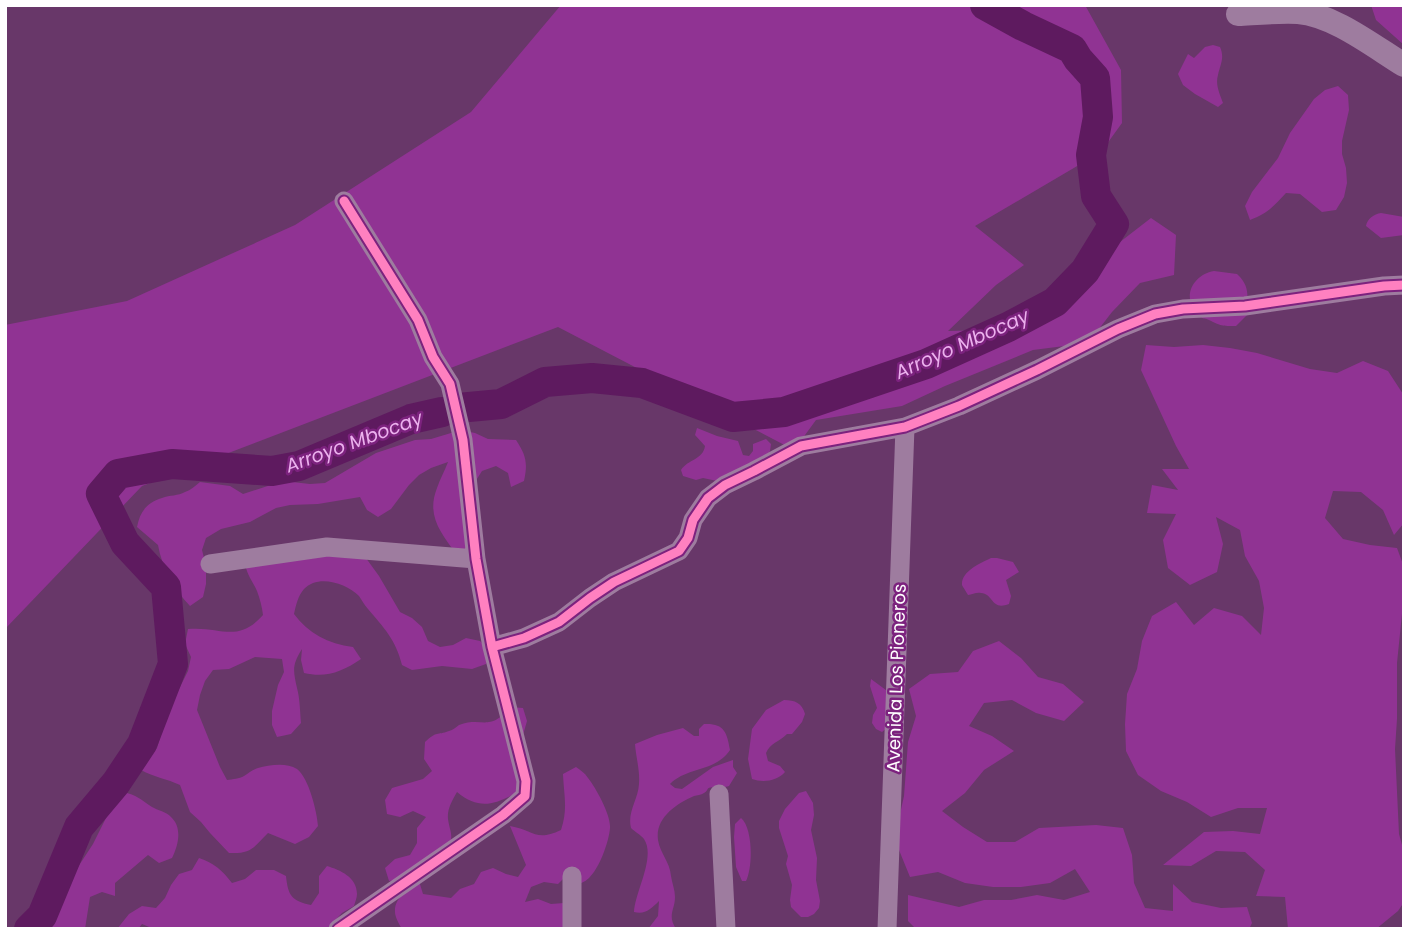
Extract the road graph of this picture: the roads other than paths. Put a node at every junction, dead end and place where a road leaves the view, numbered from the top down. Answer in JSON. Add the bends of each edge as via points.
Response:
{"nodes":[{"id":1,"x":1238,"y":14,"type":"dead end"},
{"id":2,"x":1404,"y":65,"type":"edge"},
{"id":3,"x":344,"y":201,"type":"dead end"},
{"id":4,"x":1404,"y":285,"type":"edge"},
{"id":5,"x":905,"y":427,"type":"junction"},
{"id":6,"x":476,"y":559,"type":"junction"},
{"id":7,"x":210,"y":564,"type":"dead end"},
{"id":8,"x":492,"y":647,"type":"junction"},
{"id":9,"x":719,"y":794,"type":"dead end"},
{"id":10,"x":572,"y":876,"type":"dead end"},
{"id":11,"x":338,"y":929,"type":"edge"},
{"id":12,"x":572,"y":929,"type":"edge"},
{"id":13,"x":726,"y":929,"type":"edge"},
{"id":14,"x":887,"y":929,"type":"edge"}],
"edges":[{"from":1,"to":2,"type":"street","via":[[1299,12],[1323,19]]},
{"from":3,"to":6,"type":"street","via":[[418,320],[450,384],[463,440]]},
{"from":4,"to":5,"type":"street","via":[[1155,314]]},
{"from":5,"to":8,"type":"street","via":[[801,446],[725,485],[708,498],[679,551],[614,582],[559,622]]},
{"from":5,"to":14,"type":"street","name":"Avenida Los Pioneros"},
{"from":6,"to":7,"type":"street","via":[[327,547]]},
{"from":6,"to":8,"type":"street"},
{"from":8,"to":11,"type":"street","via":[[526,780],[525,796]]},
{"from":9,"to":13,"type":"street"},
{"from":10,"to":12,"type":"street"}]}
